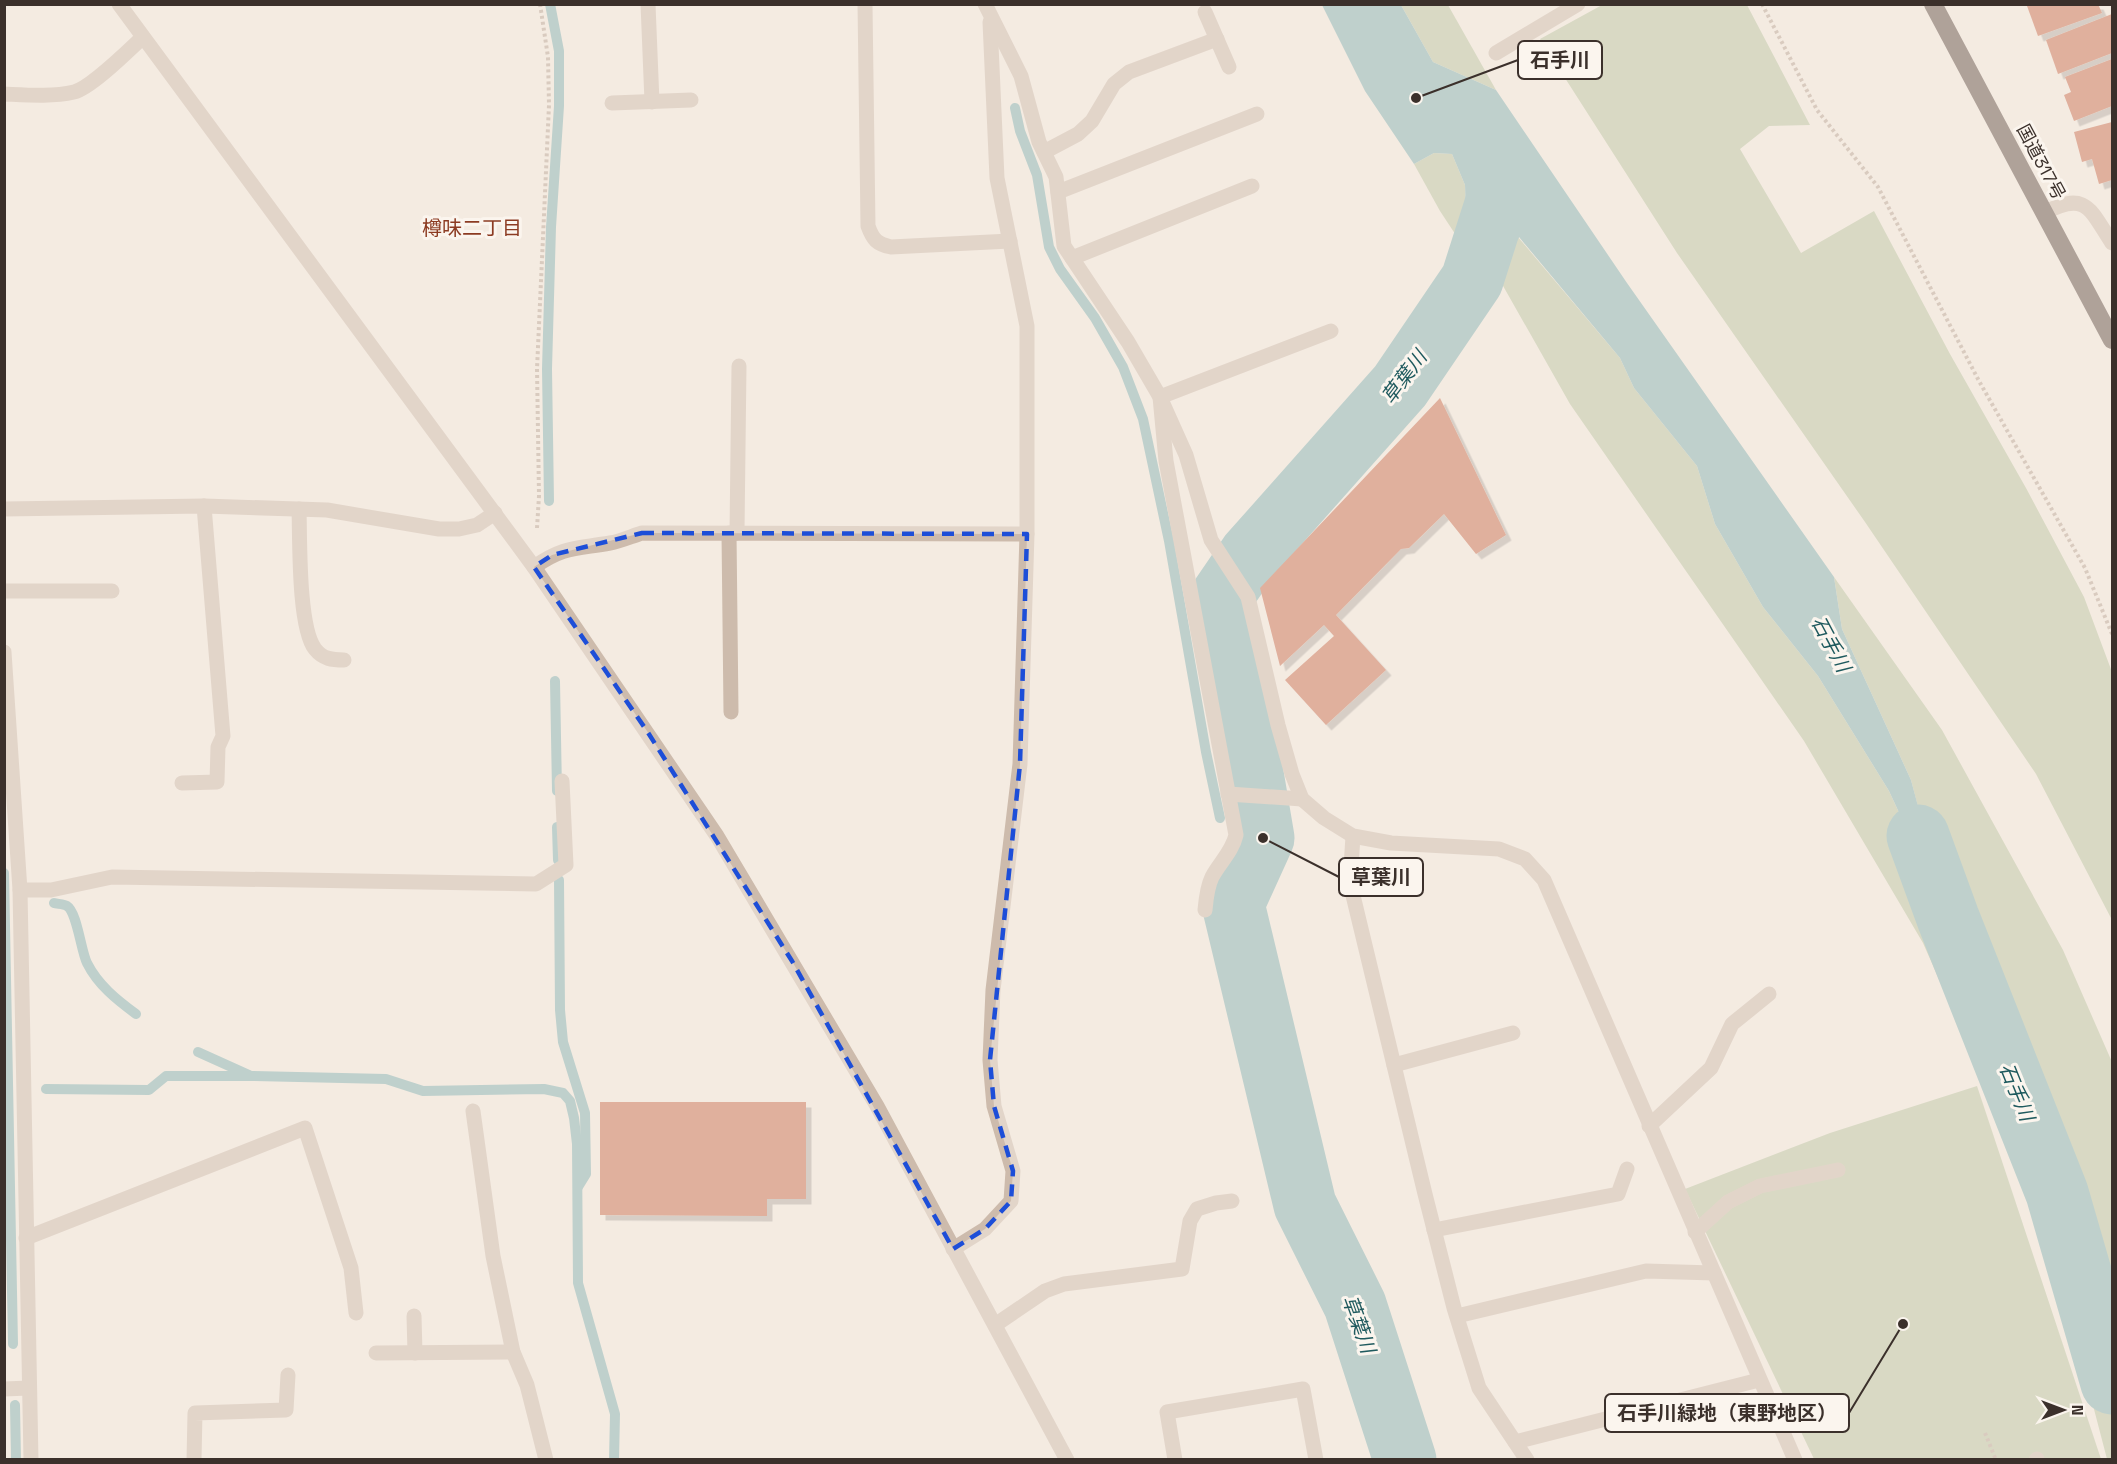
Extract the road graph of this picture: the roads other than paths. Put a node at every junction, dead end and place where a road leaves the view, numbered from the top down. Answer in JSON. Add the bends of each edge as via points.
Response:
{"nodes":[{"id":1,"x":119,"y":4,"type":"edge"},
{"id":2,"x":648,"y":4,"type":"edge"},
{"id":3,"x":865,"y":4,"type":"edge"},
{"id":4,"x":1578,"y":4,"type":"edge"},
{"id":5,"x":1934,"y":4,"type":"edge"},
{"id":6,"x":987,"y":10,"type":"edge"},
{"id":7,"x":1205,"y":12,"type":"dead end"},
{"id":8,"x":143,"y":37,"type":"junction"},
{"id":9,"x":1217,"y":39,"type":"junction"},
{"id":10,"x":1496,"y":53,"type":"dead end"},
{"id":11,"x":1229,"y":67,"type":"dead end"},
{"id":12,"x":4,"y":94,"type":"edge"},
{"id":13,"x":691,"y":100,"type":"dead end"},
{"id":14,"x":652,"y":102,"type":"junction"},
{"id":15,"x":612,"y":104,"type":"dead end"},
{"id":16,"x":1257,"y":114,"type":"dead end"},
{"id":17,"x":1044,"y":152,"type":"junction"},
{"id":18,"x":1251,"y":186,"type":"dead end"},
{"id":19,"x":1058,"y":192,"type":"junction"},
{"id":20,"x":2044,"y":213,"type":"junction"},
{"id":21,"x":1010,"y":241,"type":"junction"},
{"id":22,"x":2112,"y":243,"type":"edge"},
{"id":23,"x":1072,"y":258,"type":"junction"},
{"id":24,"x":1331,"y":331,"type":"dead end"},
{"id":25,"x":2112,"y":340,"type":"edge"},
{"id":26,"x":739,"y":366,"type":"dead end"},
{"id":27,"x":1160,"y":397,"type":"junction"},
{"id":28,"x":204,"y":506,"type":"junction"},
{"id":29,"x":4,"y":509,"type":"edge"},
{"id":30,"x":299,"y":509,"type":"junction"},
{"id":31,"x":495,"y":513,"type":"junction"},
{"id":32,"x":733,"y":533,"type":"junction"},
{"id":33,"x":1027,"y":534,"type":"junction"},
{"id":34,"x":534,"y":567,"type":"junction"},
{"id":35,"x":4,"y":591,"type":"edge"},
{"id":36,"x":112,"y":591,"type":"dead end"},
{"id":37,"x":4,"y":652,"type":"edge"},
{"id":38,"x":344,"y":660,"type":"dead end"},
{"id":39,"x":731,"y":712,"type":"dead end"},
{"id":40,"x":562,"y":781,"type":"dead end"},
{"id":41,"x":182,"y":783,"type":"dead end"},
{"id":42,"x":1233,"y":794,"type":"junction"},
{"id":43,"x":1302,"y":799,"type":"junction"},
{"id":44,"x":1353,"y":836,"type":"junction"},
{"id":45,"x":20,"y":890,"type":"junction"},
{"id":46,"x":1206,"y":910,"type":"dead end"},
{"id":47,"x":1770,"y":994,"type":"dead end"},
{"id":48,"x":1513,"y":1033,"type":"dead end"},
{"id":49,"x":1394,"y":1065,"type":"junction"},
{"id":50,"x":472,"y":1111,"type":"dead end"},
{"id":51,"x":1649,"y":1126,"type":"junction"},
{"id":52,"x":1627,"y":1169,"type":"dead end"},
{"id":53,"x":1838,"y":1170,"type":"dead end"},
{"id":54,"x":1232,"y":1201,"type":"dead end"},
{"id":55,"x":1434,"y":1230,"type":"junction"},
{"id":56,"x":1695,"y":1232,"type":"junction"},
{"id":57,"x":26,"y":1238,"type":"junction"},
{"id":58,"x":953,"y":1250,"type":"junction"},
{"id":59,"x":1714,"y":1273,"type":"junction"},
{"id":60,"x":356,"y":1313,"type":"dead end"},
{"id":61,"x":414,"y":1316,"type":"dead end"},
{"id":62,"x":1457,"y":1316,"type":"junction"},
{"id":63,"x":994,"y":1325,"type":"junction"},
{"id":64,"x":513,"y":1352,"type":"junction"},
{"id":65,"x":376,"y":1353,"type":"dead end"},
{"id":66,"x":415,"y":1353,"type":"junction"},
{"id":67,"x":288,"y":1375,"type":"dead end"},
{"id":68,"x":1759,"y":1380,"type":"junction"},
{"id":69,"x":29,"y":1388,"type":"junction"},
{"id":70,"x":4,"y":1389,"type":"edge"},
{"id":71,"x":1515,"y":1442,"type":"junction"},
{"id":72,"x":31,"y":1460,"type":"edge"},
{"id":73,"x":194,"y":1460,"type":"edge"},
{"id":74,"x":546,"y":1460,"type":"edge"},
{"id":75,"x":1067,"y":1460,"type":"edge"},
{"id":76,"x":1175,"y":1460,"type":"edge"},
{"id":77,"x":1316,"y":1460,"type":"edge"},
{"id":78,"x":1527,"y":1460,"type":"edge"},
{"id":79,"x":1795,"y":1460,"type":"edge"}],
"edges":[{"from":1,"to":8,"type":"street"},
{"from":2,"to":14,"type":"street"},
{"from":3,"to":21,"type":"street","via":[[868,226],[872,237],[878,244],[891,247]]},
{"from":4,"to":10,"type":"street"},
{"from":5,"to":20,"type":"highway","name":"国道317号"},
{"from":6,"to":17,"type":"street","via":[[1021,76]]},
{"from":6,"to":21,"type":"street","via":[[997,178]]},
{"from":7,"to":9,"type":"street"},
{"from":8,"to":12,"type":"street","via":[[77,92]]},
{"from":8,"to":31,"type":"street"},
{"from":9,"to":11,"type":"street"},
{"from":9,"to":17,"type":"street","via":[[1129,72],[1114,84],[1092,120],[1078,134]]},
{"from":13,"to":14,"type":"street"},
{"from":14,"to":15,"type":"street"},
{"from":16,"to":19,"type":"street"},
{"from":17,"to":19,"type":"street","via":[[1056,177]]},
{"from":18,"to":23,"type":"street"},
{"from":19,"to":23,"type":"street","via":[[1065,246]]},
{"from":20,"to":22,"type":"street","via":[[2062,204],[2088,207]]},
{"from":20,"to":25,"type":"highway","name":"国道317号"},
{"from":21,"to":33,"type":"street","via":[[1027,326]]},
{"from":23,"to":27,"type":"street"},
{"from":24,"to":27,"type":"street"},
{"from":26,"to":32,"type":"street"},
{"from":27,"to":42,"type":"street","via":[[1166,461]]},
{"from":27,"to":43,"type":"street","via":[[1186,454],[1211,540],[1248,597],[1278,725]]},
{"from":28,"to":29,"type":"street"},
{"from":28,"to":30,"type":"street"},
{"from":28,"to":41,"type":"street","via":[[223,736],[218,747],[217,782]]},
{"from":30,"to":31,"type":"street","via":[[439,529],[477,525]]},
{"from":30,"to":38,"type":"street","via":[[307,632],[315,648],[327,659]]},
{"from":31,"to":34,"type":"street"},
{"from":32,"to":33,"type":"street"},
{"from":32,"to":34,"type":"street","via":[[642,533],[612,543],[575,547]]},
{"from":32,"to":39,"type":"street"},
{"from":33,"to":58,"type":"street","via":[[1020,764],[994,980],[990,1060],[994,1107],[1013,1171],[1011,1201],[985,1228]]},
{"from":34,"to":58,"type":"street","via":[[717,836],[877,1106]]},
{"from":35,"to":36,"type":"street"},
{"from":37,"to":45,"type":"street"},
{"from":40,"to":45,"type":"street","via":[[566,865],[536,884],[112,878],[51,890]]},
{"from":42,"to":43,"type":"street"},
{"from":42,"to":46,"type":"street","via":[[1236,835],[1211,878]]},
{"from":43,"to":44,"type":"street"},
{"from":44,"to":49,"type":"street","via":[[1350,883]]},
{"from":44,"to":51,"type":"street","via":[[1391,843],[1498,849],[1525,859],[1544,880]]},
{"from":45,"to":57,"type":"street"},
{"from":47,"to":51,"type":"street","via":[[1732,1024],[1711,1068]]},
{"from":48,"to":49,"type":"street"},
{"from":49,"to":55,"type":"street"},
{"from":50,"to":64,"type":"street","via":[[493,1256]]},
{"from":51,"to":56,"type":"street"},
{"from":52,"to":55,"type":"street","via":[[1618,1194]]},
{"from":53,"to":56,"type":"street","via":[[1760,1186],[1728,1202]]},
{"from":54,"to":63,"type":"street","via":[[1197,1209],[1190,1221],[1182,1269],[1065,1284],[1045,1291]]},
{"from":55,"to":62,"type":"street"},
{"from":56,"to":59,"type":"street"},
{"from":57,"to":60,"type":"street","via":[[305,1128],[351,1268]]},
{"from":57,"to":69,"type":"street"},
{"from":58,"to":63,"type":"street"},
{"from":59,"to":62,"type":"street","via":[[1646,1271]]},
{"from":59,"to":68,"type":"street"},
{"from":61,"to":66,"type":"street"},
{"from":62,"to":71,"type":"street","via":[[1479,1388]]},
{"from":63,"to":75,"type":"street"},
{"from":64,"to":66,"type":"street"},
{"from":64,"to":74,"type":"street","via":[[527,1385]]},
{"from":65,"to":66,"type":"street"},
{"from":67,"to":73,"type":"street","via":[[286,1410],[195,1413]]},
{"from":68,"to":71,"type":"street"},
{"from":68,"to":79,"type":"street"},
{"from":69,"to":70,"type":"street"},
{"from":69,"to":72,"type":"street"},
{"from":71,"to":78,"type":"street"},
{"from":76,"to":77,"type":"street","via":[[1167,1412],[1303,1389]]}]}
